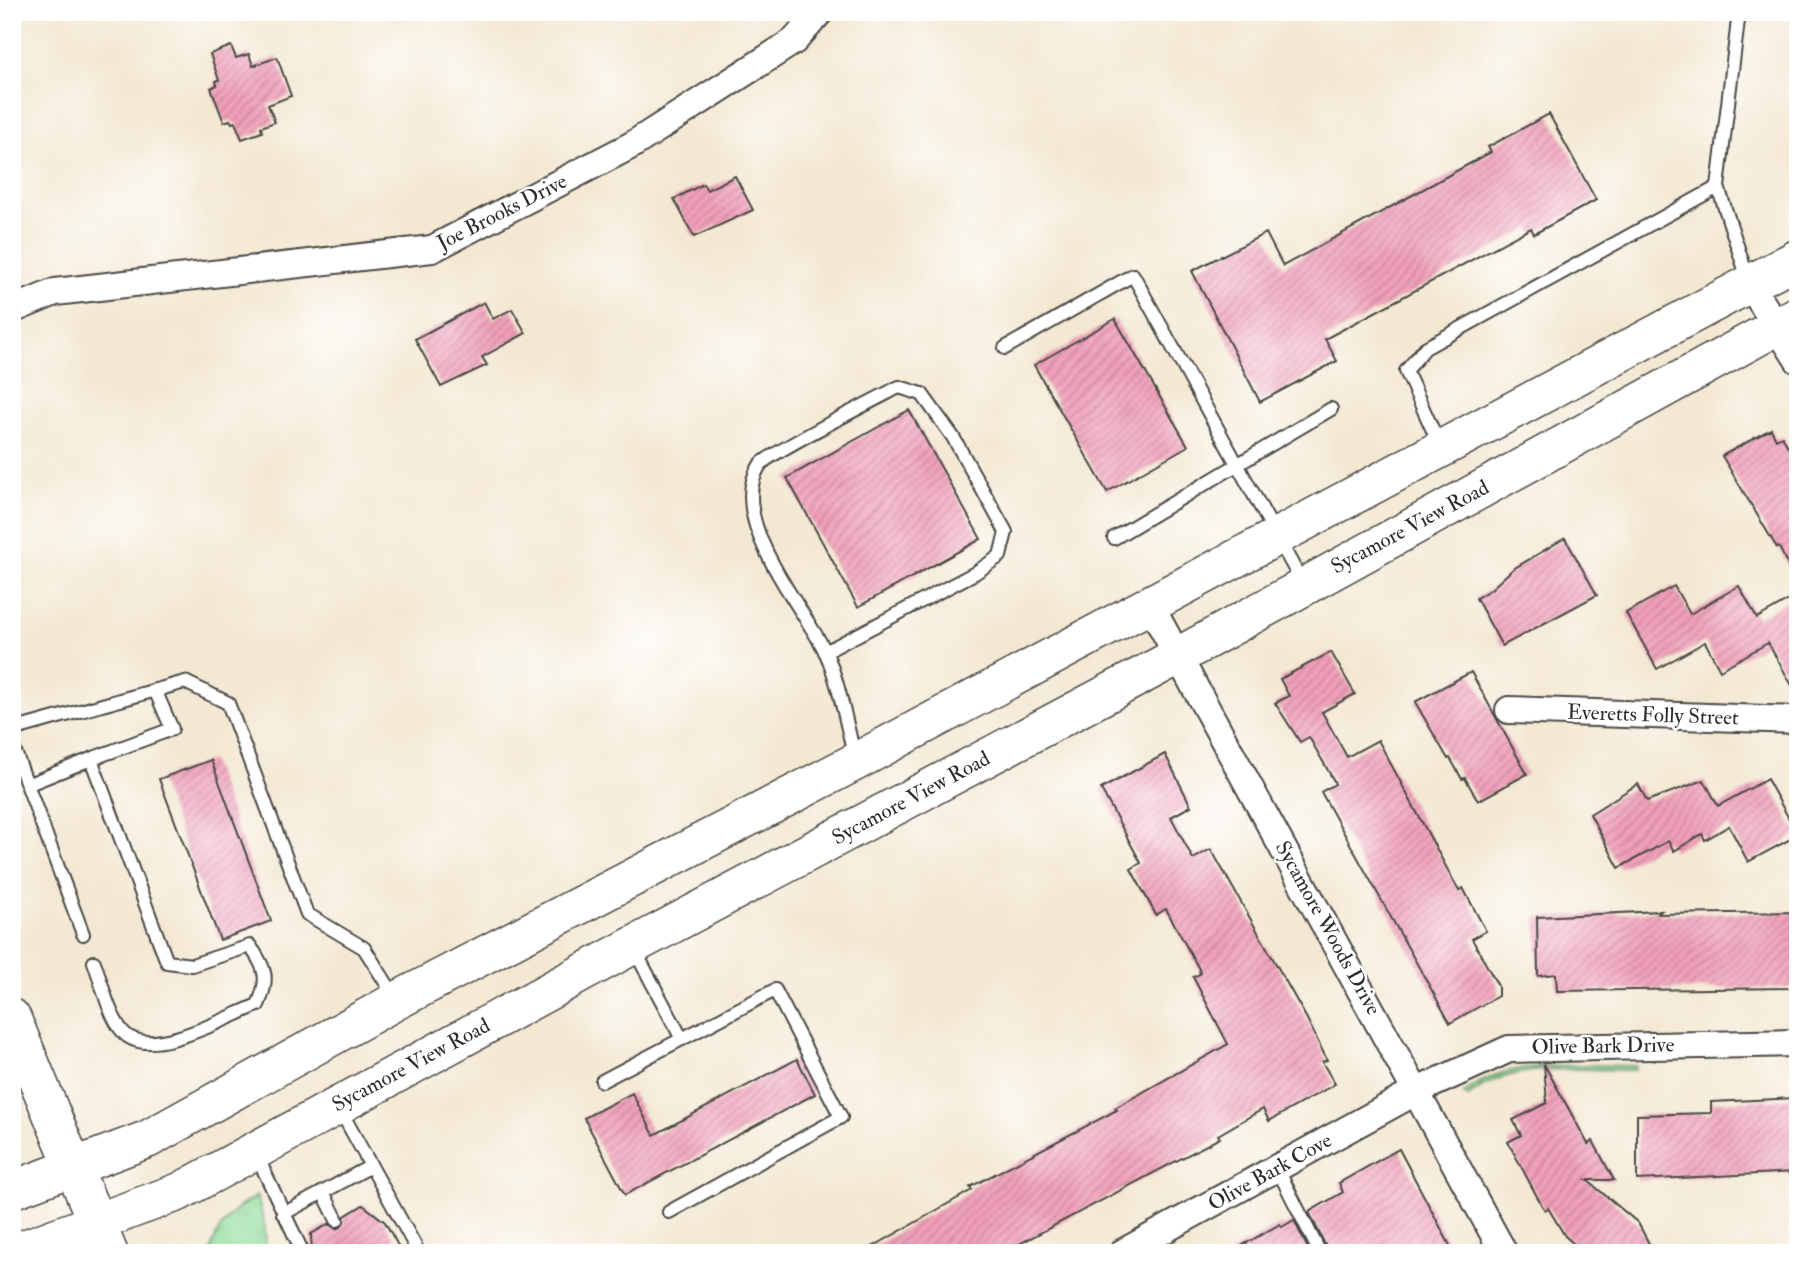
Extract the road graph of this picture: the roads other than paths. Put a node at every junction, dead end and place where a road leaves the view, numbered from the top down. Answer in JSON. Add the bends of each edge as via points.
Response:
{"nodes":[{"id":1,"x":820,"y":12,"type":"edge"},
{"id":2,"x":1739,"y":12,"type":"edge"},
{"id":3,"x":1718,"y":187,"type":"junction"},
{"id":4,"x":1798,"y":258,"type":"edge"},
{"id":5,"x":1749,"y":283,"type":"junction"},
{"id":6,"x":12,"y":310,"type":"edge"},
{"id":7,"x":1788,"y":320,"type":"edge"},
{"id":8,"x":1005,"y":348,"type":"dead end"},
{"id":9,"x":1798,"y":360,"type":"edge"},
{"id":10,"x":1331,"y":409,"type":"dead end"},
{"id":11,"x":1441,"y":449,"type":"junction"},
{"id":12,"x":1237,"y":463,"type":"junction"},
{"id":13,"x":1278,"y":537,"type":"junction"},
{"id":14,"x":1114,"y":538,"type":"dead end"},
{"id":15,"x":1304,"y":585,"type":"junction"},
{"id":16,"x":1150,"y":605,"type":"junction"},
{"id":17,"x":825,"y":652,"type":"junction"},
{"id":18,"x":1180,"y":655,"type":"junction"},
{"id":19,"x":155,"y":690,"type":"junction"},
{"id":20,"x":1509,"y":710,"type":"dead end"},
{"id":21,"x":1798,"y":720,"type":"edge"},
{"id":22,"x":12,"y":730,"type":"edge"},
{"id":23,"x":12,"y":744,"type":"edge"},
{"id":24,"x":91,"y":759,"type":"junction"},
{"id":25,"x":857,"y":761,"type":"junction"},
{"id":26,"x":29,"y":784,"type":"junction"},
{"id":27,"x":83,"y":934,"type":"dead end"},
{"id":28,"x":632,"y":946,"type":"junction"},
{"id":29,"x":94,"y":962,"type":"dead end"},
{"id":30,"x":396,"y":1001,"type":"junction"},
{"id":31,"x":12,"y":1018,"type":"edge"},
{"id":32,"x":682,"y":1039,"type":"junction"},
{"id":33,"x":1798,"y":1043,"type":"edge"},
{"id":34,"x":602,"y":1081,"type":"dead end"},
{"id":35,"x":1417,"y":1091,"type":"junction"},
{"id":36,"x":337,"y":1105,"type":"junction"},
{"id":37,"x":254,"y":1151,"type":"junction"},
{"id":38,"x":74,"y":1166,"type":"junction"},
{"id":39,"x":371,"y":1166,"type":"junction"},
{"id":40,"x":1277,"y":1168,"type":"junction"},
{"id":41,"x":12,"y":1190,"type":"edge"},
{"id":42,"x":323,"y":1192,"type":"junction"},
{"id":43,"x":669,"y":1212,"type":"dead end"},
{"id":44,"x":283,"y":1214,"type":"junction"},
{"id":45,"x":337,"y":1220,"type":"dead end"},
{"id":46,"x":103,"y":1238,"type":"edge"},
{"id":47,"x":1134,"y":1250,"type":"edge"},
{"id":48,"x":12,"y":1252,"type":"edge"},
{"id":49,"x":303,"y":1253,"type":"edge"},
{"id":50,"x":419,"y":1253,"type":"edge"},
{"id":51,"x":1320,"y":1253,"type":"edge"},
{"id":52,"x":1504,"y":1253,"type":"edge"}],
"edges":[{"from":1,"to":6,"type":"street","name":"Joe Brooks Drive","via":[[794,41],[632,145],[432,249],[55,292]]},
{"from":2,"to":3,"type":"lane"},
{"from":3,"to":5,"type":"lane"},
{"from":3,"to":11,"type":"lane","via":[[1425,348],[1406,371]]},
{"from":4,"to":5,"type":"main road"},
{"from":5,"to":7,"type":"street"},
{"from":5,"to":11,"type":"main road"},
{"from":7,"to":9,"type":"street"},
{"from":7,"to":15,"type":"main road","name":"Sycamore View Road"},
{"from":8,"to":12,"type":"lane","via":[[1133,275]]},
{"from":10,"to":12,"type":"lane"},
{"from":11,"to":13,"type":"main road"},
{"from":12,"to":13,"type":"lane"},
{"from":12,"to":14,"type":"lane"},
{"from":13,"to":15,"type":"lane"},
{"from":13,"to":16,"type":"main road"},
{"from":15,"to":18,"type":"main road","name":"Sycamore View Road"},
{"from":16,"to":18,"type":"street","name":"Sycamore Woods Drive"},
{"from":16,"to":25,"type":"main road"},
{"from":17,"to":17,"type":"lane","via":[[794,604],[750,514],[750,488],[761,463],[898,387],[922,394],[953,437],[1006,532],[1000,556]]},
{"from":17,"to":25,"type":"lane"},
{"from":18,"to":28,"type":"main road","name":"Sycamore View Road"},
{"from":18,"to":35,"type":"street","name":"Sycamore Woods Drive"},
{"from":19,"to":22,"type":"lane"},
{"from":19,"to":24,"type":"lane","via":[[172,729]]},
{"from":19,"to":30,"type":"lane","via":[[185,682],[228,703],[307,914],[365,948]]},
{"from":20,"to":21,"type":"street","name":"Everetts Folly Street"},
{"from":23,"to":26,"type":"lane"},
{"from":24,"to":26,"type":"lane"},
{"from":24,"to":29,"type":"lane","via":[[167,962],[192,965],[250,946],[261,961],[267,985],[258,1005],[164,1042],[143,1044],[121,1030]]},
{"from":25,"to":30,"type":"main road"},
{"from":26,"to":27,"type":"lane"},
{"from":28,"to":32,"type":"lane"},
{"from":28,"to":36,"type":"main road","name":"Sycamore View Road"},
{"from":30,"to":38,"type":"main road","via":[[148,1139]]},
{"from":31,"to":38,"type":"main road"},
{"from":32,"to":34,"type":"lane"},
{"from":32,"to":43,"type":"lane","via":[[775,990],[841,1117]]},
{"from":33,"to":35,"type":"street","name":"Olive Bark Drive","via":[[1509,1049]]},
{"from":35,"to":40,"type":"street","name":"Olive Bark Cove"},
{"from":35,"to":52,"type":"street","name":"Sycamore Woods Drive"},
{"from":36,"to":37,"type":"main road","name":"Sycamore View Road"},
{"from":36,"to":39,"type":"lane"},
{"from":37,"to":44,"type":"lane"},
{"from":37,"to":46,"type":"main road","name":"Sycamore View Road"},
{"from":38,"to":41,"type":"main road"},
{"from":38,"to":46,"type":"main road"},
{"from":39,"to":42,"type":"lane"},
{"from":39,"to":50,"type":"lane"},
{"from":40,"to":47,"type":"street","name":"Olive Bark Cove"},
{"from":40,"to":51,"type":"lane"},
{"from":42,"to":44,"type":"lane"},
{"from":42,"to":45,"type":"lane"},
{"from":44,"to":49,"type":"lane"},
{"from":46,"to":48,"type":"main road","name":"Sycamore View Road"}]}
